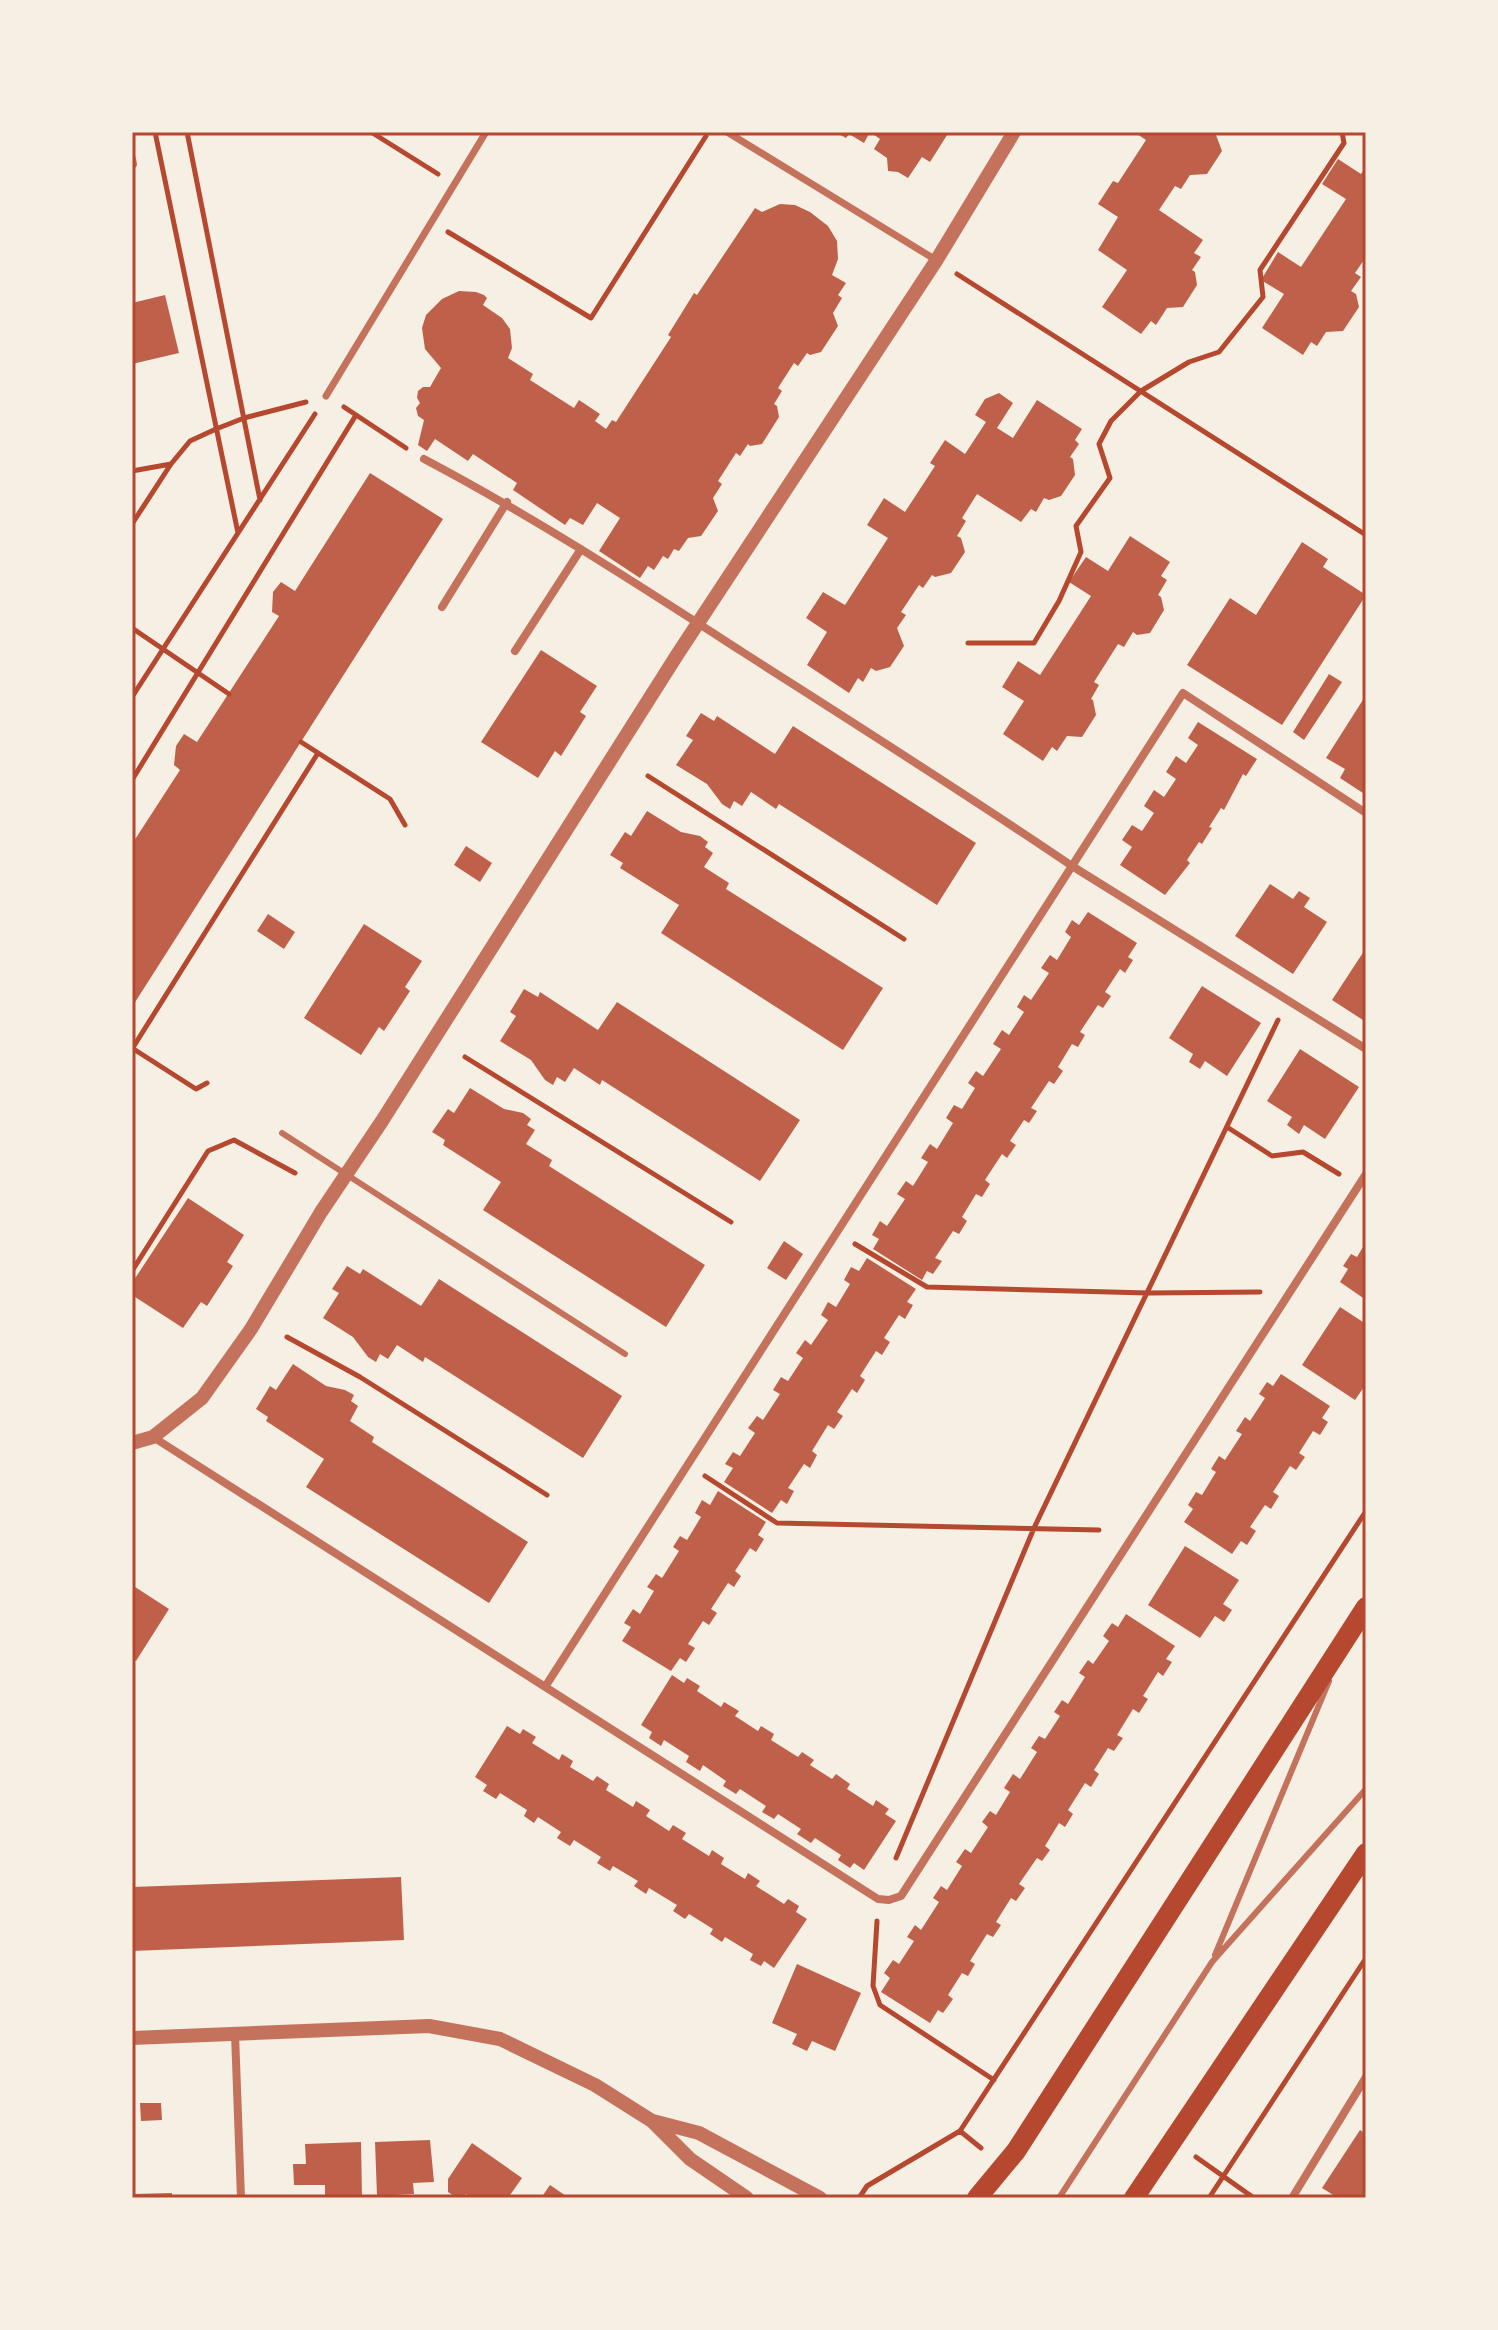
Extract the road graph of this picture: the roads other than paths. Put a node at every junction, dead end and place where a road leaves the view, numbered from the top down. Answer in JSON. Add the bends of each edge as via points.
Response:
{"nodes":[{"id":1,"x":486,"y":132,"type":"edge"},
{"id":2,"x":727,"y":132,"type":"edge"},
{"id":3,"x":1014,"y":132,"type":"edge"},
{"id":4,"x":936,"y":261,"type":"junction"},
{"id":5,"x":326,"y":396,"type":"road end"},
{"id":6,"x":424,"y":459,"type":"road end"},
{"id":7,"x":507,"y":502,"type":"junction"},
{"id":8,"x":581,"y":549,"type":"junction"},
{"id":9,"x":442,"y":607,"type":"dead end"},
{"id":10,"x":698,"y":622,"type":"junction"},
{"id":11,"x":515,"y":651,"type":"dead end"},
{"id":12,"x":1366,"y":813,"type":"edge"},
{"id":13,"x":1072,"y":866,"type":"junction"},
{"id":14,"x":1366,"y":1049,"type":"edge"},
{"id":15,"x":282,"y":1133,"type":"dead end"},
{"id":16,"x":347,"y":1174,"type":"junction"},
{"id":17,"x":1366,"y":1174,"type":"edge"},
{"id":18,"x":625,"y":1354,"type":"dead end"},
{"id":19,"x":153,"y":1437,"type":"junction"},
{"id":20,"x":132,"y":1443,"type":"edge"},
{"id":21,"x":1366,"y":1607,"type":"edge"},
{"id":22,"x":1347,"y":1637,"type":"junction"},
{"id":23,"x":545,"y":1687,"type":"junction"},
{"id":24,"x":1366,"y":1789,"type":"edge"},
{"id":25,"x":1366,"y":1853,"type":"edge"},
{"id":26,"x":1212,"y":1962,"type":"junction"},
{"id":27,"x":235,"y":2034,"type":"junction"},
{"id":28,"x":132,"y":2038,"type":"edge"},
{"id":29,"x":1366,"y":2077,"type":"edge"},
{"id":30,"x":652,"y":2121,"type":"junction"},
{"id":31,"x":241,"y":2198,"type":"edge"},
{"id":32,"x":747,"y":2198,"type":"edge"},
{"id":33,"x":820,"y":2198,"type":"edge"},
{"id":34,"x":977,"y":2198,"type":"edge"},
{"id":35,"x":1059,"y":2198,"type":"edge"},
{"id":36,"x":1134,"y":2198,"type":"edge"},
{"id":37,"x":1292,"y":2198,"type":"edge"}],
"edges":[{"from":1,"to":5,"type":"street"},
{"from":2,"to":4,"type":"street"},
{"from":3,"to":4,"type":"street"},
{"from":4,"to":10,"type":"street"},
{"from":6,"to":7,"type":"street"},
{"from":7,"to":8,"type":"street"},
{"from":7,"to":9,"type":"street"},
{"from":8,"to":10,"type":"street"},
{"from":8,"to":11,"type":"street"},
{"from":10,"to":13,"type":"street"},
{"from":10,"to":16,"type":"street"},
{"from":12,"to":13,"type":"street","via":[[1183,693]]},
{"from":13,"to":14,"type":"street"},
{"from":13,"to":23,"type":"street"},
{"from":15,"to":16,"type":"lane"},
{"from":16,"to":18,"type":"lane"},
{"from":16,"to":19,"type":"street","via":[[202,1398]]},
{"from":17,"to":23,"type":"street","via":[[901,1896],[878,1899]]},
{"from":19,"to":20,"type":"street"},
{"from":19,"to":23,"type":"street"},
{"from":21,"to":22,"type":"main road"},
{"from":22,"to":26,"type":"lane"},
{"from":22,"to":34,"type":"main road","via":[[1012,2158]]},
{"from":24,"to":26,"type":"lane"},
{"from":25,"to":36,"type":"main road"},
{"from":26,"to":35,"type":"lane"},
{"from":27,"to":28,"type":"street"},
{"from":27,"to":30,"type":"street","via":[[429,2026],[500,2039],[595,2085]]},
{"from":27,"to":31,"type":"street"},
{"from":29,"to":37,"type":"street"},
{"from":30,"to":32,"type":"street","via":[[690,2159]]},
{"from":30,"to":33,"type":"street","via":[[699,2133]]}]}
